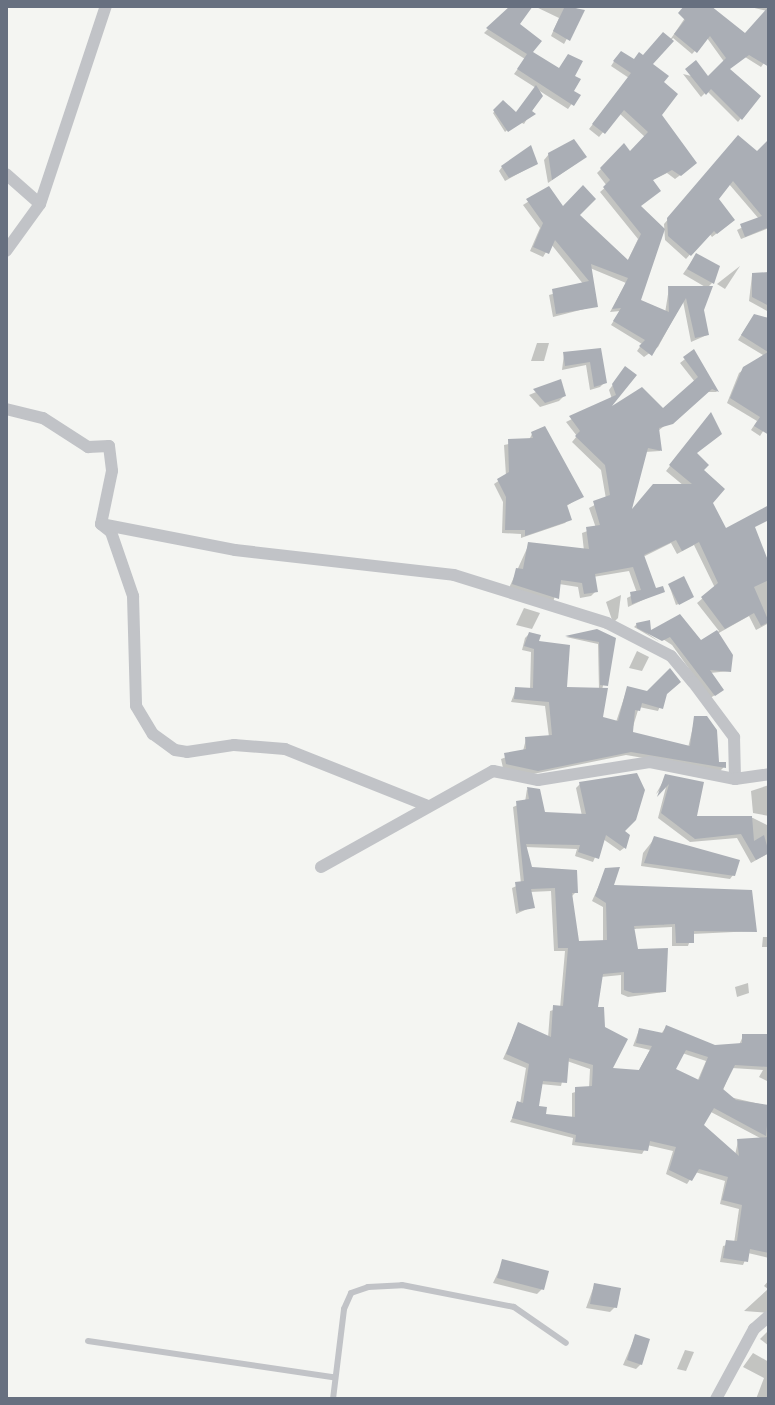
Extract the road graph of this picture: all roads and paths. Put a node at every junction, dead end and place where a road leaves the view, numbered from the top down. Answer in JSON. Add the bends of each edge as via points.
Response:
{"nodes":[{"id":1,"x":106,"y":6,"type":"edge"},
{"id":2,"x":6,"y":174,"type":"edge"},
{"id":3,"x":40,"y":204,"type":"junction"},
{"id":4,"x":6,"y":251,"type":"edge"},
{"id":5,"x":6,"y":409,"type":"edge"},
{"id":6,"x":101,"y":524,"type":"junction"},
{"id":7,"x":769,"y":774,"type":"edge"},
{"id":8,"x":735,"y":779,"type":"junction"},
{"id":9,"x":426,"y":805,"type":"junction"},
{"id":10,"x":321,"y":867,"type":"dead end"},
{"id":11,"x":769,"y":1316,"type":"edge"},
{"id":12,"x":88,"y":1341,"type":"dead end"},
{"id":13,"x":566,"y":1343,"type":"dead end"},
{"id":14,"x":333,"y":1377,"type":"junction"},
{"id":15,"x":333,"y":1399,"type":"edge"},
{"id":16,"x":716,"y":1399,"type":"edge"}],
"edges":[{"from":1,"to":3,"type":"street"},
{"from":2,"to":3,"type":"street"},
{"from":3,"to":4,"type":"street"},
{"from":5,"to":6,"type":"street","via":[[43,418],[88,447],[109,446],[112,471]]},
{"from":6,"to":8,"type":"street","via":[[235,550],[454,575],[607,623],[671,656],[693,682],[734,737]]},
{"from":6,"to":9,"type":"street","via":[[111,532],[133,596],[136,706],[153,734],[187,752],[234,745],[285,749]]},
{"from":7,"to":8,"type":"street"},
{"from":8,"to":9,"type":"street","via":[[650,762],[538,780],[493,771]]},
{"from":9,"to":10,"type":"street"},
{"from":11,"to":16,"type":"street","via":[[754,1329]]},
{"from":12,"to":14,"type":"lane"},
{"from":13,"to":14,"type":"lane","via":[[514,1307],[402,1285],[368,1287],[351,1293],[344,1309]]},
{"from":14,"to":15,"type":"lane"}]}
